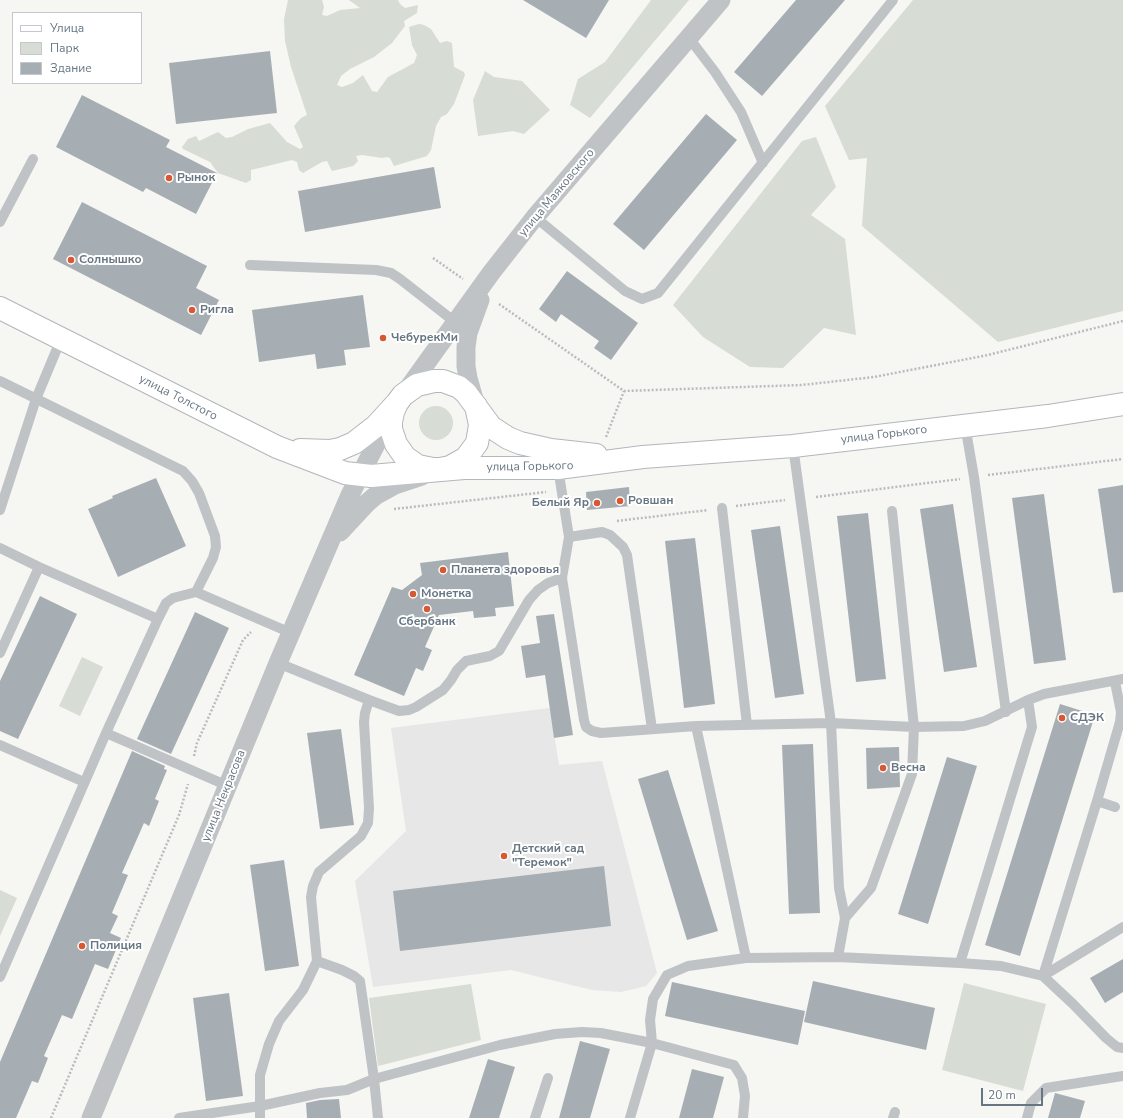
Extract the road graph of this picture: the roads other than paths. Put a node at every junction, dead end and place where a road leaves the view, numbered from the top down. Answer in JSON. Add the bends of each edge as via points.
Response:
{"nodes":[{"id":1,"x":721,"y":0,"type":"edge"},
{"id":2,"x":893,"y":0,"type":"edge"},
{"id":3,"x":690,"y":38,"type":"junction"},
{"id":4,"x":33,"y":159,"type":"dead end"},
{"id":5,"x":763,"y":163,"type":"junction"},
{"id":6,"x":535,"y":217,"type":"junction"},
{"id":7,"x":0,"y":222,"type":"edge"},
{"id":8,"x":250,"y":265,"type":"dead end"},
{"id":9,"x":481,"y":291,"type":"junction"},
{"id":10,"x":0,"y":308,"type":"edge"},
{"id":11,"x":455,"y":322,"type":"junction"},
{"id":12,"x":61,"y":339,"type":"junction"},
{"id":13,"x":0,"y":381,"type":"edge"},
{"id":14,"x":36,"y":399,"type":"junction"},
{"id":15,"x":398,"y":403,"type":"junction"},
{"id":16,"x":1123,"y":404,"type":"edge"},
{"id":17,"x":476,"y":406,"type":"junction"},
{"id":18,"x":965,"y":425,"type":"junction"},
{"id":19,"x":793,"y":446,"type":"junction"},
{"id":20,"x":277,"y":447,"type":"junction"},
{"id":21,"x":643,"y":457,"type":"junction"},
{"id":22,"x":558,"y":468,"type":"junction"},
{"id":23,"x":440,"y":469,"type":"junction"},
{"id":24,"x":360,"y":475,"type":"junction"},
{"id":25,"x":722,"y":508,"type":"road end"},
{"id":26,"x":0,"y":510,"type":"edge"},
{"id":27,"x":892,"y":511,"type":"dead end"},
{"id":28,"x":569,"y":537,"type":"junction"},
{"id":29,"x":331,"y":542,"type":"junction"},
{"id":30,"x":0,"y":548,"type":"edge"},
{"id":31,"x":39,"y":567,"type":"junction"},
{"id":32,"x":562,"y":578,"type":"junction"},
{"id":33,"x":196,"y":592,"type":"junction"},
{"id":34,"x":158,"y":619,"type":"junction"},
{"id":35,"x":291,"y":633,"type":"junction"},
{"id":36,"x":0,"y":653,"type":"edge"},
{"id":37,"x":278,"y":663,"type":"junction"},
{"id":38,"x":1119,"y":680,"type":"edge"},
{"id":39,"x":369,"y":700,"type":"junction"},
{"id":40,"x":1028,"y":700,"type":"junction"},
{"id":41,"x":1006,"y":712,"type":"junction"},
{"id":42,"x":831,"y":723,"type":"junction"},
{"id":43,"x":747,"y":725,"type":"junction"},
{"id":44,"x":696,"y":726,"type":"junction"},
{"id":45,"x":914,"y":727,"type":"junction"},
{"id":46,"x":652,"y":729,"type":"junction"},
{"id":47,"x":106,"y":733,"type":"junction"},
{"id":48,"x":0,"y":745,"type":"edge"},
{"id":49,"x":84,"y":782,"type":"junction"},
{"id":50,"x":228,"y":786,"type":"junction"},
{"id":51,"x":1097,"y":802,"type":"junction"},
{"id":52,"x":1115,"y":807,"type":"dead end"},
{"id":53,"x":845,"y":918,"type":"junction"},
{"id":54,"x":1123,"y":927,"type":"edge"},
{"id":55,"x":838,"y":957,"type":"junction"},
{"id":56,"x":746,"y":958,"type":"junction"},
{"id":57,"x":317,"y":961,"type":"junction"},
{"id":58,"x":960,"y":963,"type":"junction"},
{"id":59,"x":1043,"y":976,"type":"junction"},
{"id":60,"x":0,"y":977,"type":"edge"},
{"id":61,"x":652,"y":1043,"type":"junction"},
{"id":62,"x":1121,"y":1050,"type":"edge"},
{"id":63,"x":1123,"y":1076,"type":"edge"},
{"id":64,"x":374,"y":1078,"type":"junction"},
{"id":65,"x":548,"y":1078,"type":"dead end"},
{"id":66,"x":260,"y":1106,"type":"junction"},
{"id":67,"x":92,"y":1118,"type":"edge"},
{"id":68,"x":179,"y":1118,"type":"edge"},
{"id":69,"x":260,"y":1118,"type":"edge"},
{"id":70,"x":378,"y":1118,"type":"edge"},
{"id":71,"x":535,"y":1118,"type":"edge"},
{"id":72,"x":630,"y":1118,"type":"edge"},
{"id":73,"x":743,"y":1118,"type":"edge"},
{"id":74,"x":1027,"y":1118,"type":"edge"}],
"edges":[{"from":1,"to":3,"type":"street","name":"улица Маяковского"},
{"from":2,"to":5,"type":"lane"},
{"from":3,"to":5,"type":"lane","via":[[741,112]]},
{"from":3,"to":6,"type":"street","name":"улица Маяковского"},
{"from":4,"to":7,"type":"lane"},
{"from":5,"to":6,"type":"lane","via":[[658,293],[642,299],[625,290]]},
{"from":6,"to":9,"type":"street","name":"улица Маяковского","via":[[491,273]]},
{"from":8,"to":11,"type":"lane","via":[[376,270],[391,273]]},
{"from":9,"to":11,"type":"street"},
{"from":9,"to":17,"type":"street","via":[[466,346],[468,378]]},
{"from":10,"to":12,"type":"street","name":"улица Толстого"},
{"from":11,"to":15,"type":"street"},
{"from":12,"to":14,"type":"lane"},
{"from":12,"to":20,"type":"street","name":"улица Толстого"},
{"from":13,"to":14,"type":"lane"},
{"from":14,"to":26,"type":"lane"},
{"from":14,"to":33,"type":"lane","via":[[183,471],[192,481],[199,493],[216,547]]},
{"from":15,"to":17,"type":"street","via":[[417,384],[443,381],[459,387]]},
{"from":15,"to":20,"type":"street","via":[[365,436],[340,449],[306,452]]},
{"from":15,"to":23,"type":"street","via":[[391,429],[400,451],[418,466]]},
{"from":15,"to":24,"type":"street","name":"улица Некрасова"},
{"from":16,"to":18,"type":"street","name":"улица Горького","via":[[1048,416]]},
{"from":17,"to":21,"type":"street","name":"улица Горького","via":[[491,426],[520,443],[584,454]]},
{"from":17,"to":23,"type":"street","via":[[480,424],[476,443],[466,458],[450,467]]},
{"from":18,"to":19,"type":"street","name":"улица Горького"},
{"from":18,"to":41,"type":"lane"},
{"from":19,"to":21,"type":"street","name":"улица Горького"},
{"from":19,"to":42,"type":"lane"},
{"from":20,"to":24,"type":"street","name":"улица Толстого","via":[[331,469]]},
{"from":21,"to":22,"type":"street","name":"улица Горького"},
{"from":22,"to":23,"type":"street","name":"улица Горького"},
{"from":22,"to":28,"type":"lane"},
{"from":23,"to":24,"type":"street","name":"улица Толстого","via":[[383,476]]},
{"from":23,"to":29,"type":"street","via":[[396,485],[375,496]]},
{"from":24,"to":29,"type":"street","name":"улица Некрасова"},
{"from":25,"to":43,"type":"lane"},
{"from":27,"to":45,"type":"lane"},
{"from":28,"to":32,"type":"lane"},
{"from":28,"to":46,"type":"lane","via":[[602,532],[610,535],[623,547],[627,555]]},
{"from":29,"to":35,"type":"street","name":"улица Некрасова"},
{"from":30,"to":31,"type":"lane"},
{"from":31,"to":34,"type":"lane"},
{"from":31,"to":36,"type":"lane"},
{"from":32,"to":39,"type":"lane","via":[[543,586],[529,600],[499,651],[466,662],[443,690],[416,707],[399,711]]},
{"from":32,"to":46,"type":"lane","via":[[586,727],[601,733]]},
{"from":33,"to":34,"type":"lane","via":[[173,598],[166,603]]},
{"from":33,"to":35,"type":"lane"},
{"from":34,"to":47,"type":"lane"},
{"from":35,"to":37,"type":"street","name":"улица Некрасова"},
{"from":37,"to":39,"type":"lane"},
{"from":37,"to":50,"type":"street","name":"улица Некрасова"},
{"from":38,"to":40,"type":"lane","via":[[1044,694]]},
{"from":38,"to":51,"type":"lane","via":[[1120,722]]},
{"from":39,"to":57,"type":"lane","via":[[364,722],[368,823],[361,836],[319,872],[313,886],[311,897]]},
{"from":40,"to":41,"type":"lane"},
{"from":40,"to":58,"type":"lane","via":[[1032,727]]},
{"from":41,"to":45,"type":"lane","via":[[964,726]]},
{"from":42,"to":43,"type":"lane"},
{"from":42,"to":45,"type":"lane"},
{"from":42,"to":53,"type":"lane","via":[[839,888]]},
{"from":43,"to":44,"type":"lane"},
{"from":44,"to":46,"type":"lane"},
{"from":44,"to":56,"type":"lane"},
{"from":45,"to":53,"type":"lane","via":[[912,774],[874,881]]},
{"from":47,"to":49,"type":"lane"},
{"from":47,"to":50,"type":"lane"},
{"from":48,"to":49,"type":"lane"},
{"from":49,"to":60,"type":"lane"},
{"from":50,"to":67,"type":"street","name":"улица Некрасова"},
{"from":51,"to":52,"type":"lane"},
{"from":51,"to":59,"type":"lane"},
{"from":53,"to":55,"type":"lane"},
{"from":54,"to":59,"type":"lane"},
{"from":55,"to":56,"type":"lane"},
{"from":55,"to":58,"type":"lane"},
{"from":56,"to":61,"type":"lane","via":[[688,966],[667,975],[653,999],[650,1020]]},
{"from":57,"to":64,"type":"lane","via":[[342,970],[360,981]]},
{"from":57,"to":66,"type":"lane","via":[[303,990],[279,1021],[269,1044],[260,1075]]},
{"from":58,"to":59,"type":"lane","via":[[1001,966]]},
{"from":59,"to":62,"type":"lane"},
{"from":61,"to":64,"type":"lane","via":[[601,1033],[555,1034],[500,1045]]},
{"from":61,"to":72,"type":"lane"},
{"from":61,"to":73,"type":"lane","via":[[734,1065],[742,1078],[745,1096]]},
{"from":63,"to":74,"type":"lane","via":[[1046,1088],[1032,1103]]},
{"from":64,"to":66,"type":"lane","via":[[347,1090]]},
{"from":64,"to":70,"type":"lane"},
{"from":65,"to":71,"type":"lane"},
{"from":66,"to":68,"type":"lane"},
{"from":66,"to":69,"type":"lane"}]}
